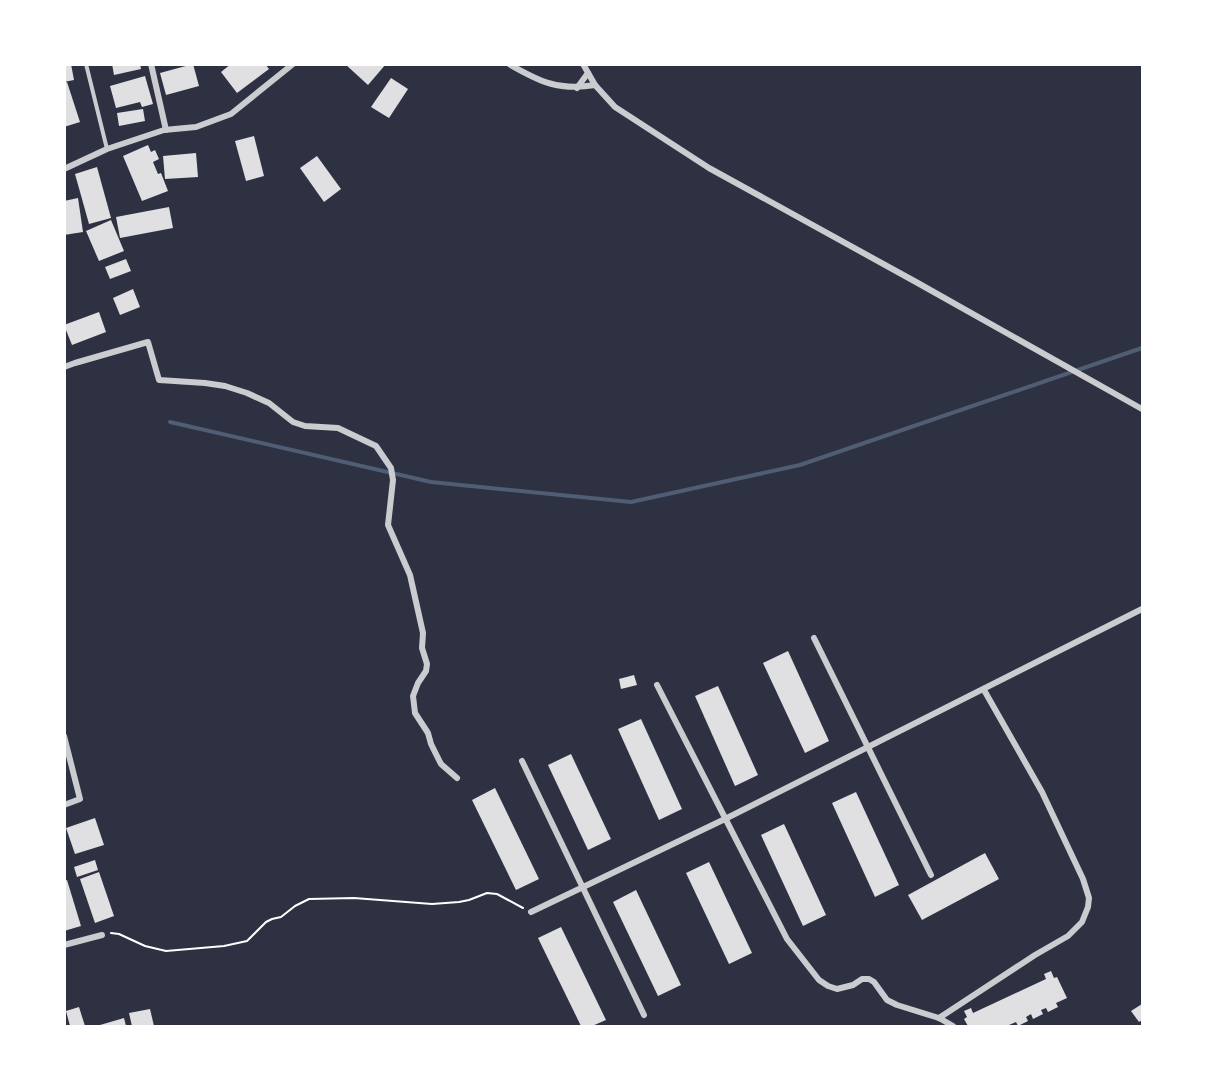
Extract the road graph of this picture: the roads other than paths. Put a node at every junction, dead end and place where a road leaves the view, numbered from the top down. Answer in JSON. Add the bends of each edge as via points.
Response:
{"nodes":[{"id":1,"x":86,"y":64,"type":"edge"},
{"id":2,"x":151,"y":64,"type":"edge"},
{"id":3,"x":509,"y":64,"type":"edge"},
{"id":4,"x":583,"y":64,"type":"edge"},
{"id":5,"x":289,"y":66,"type":"edge"},
{"id":6,"x":588,"y":73,"type":"junction"},
{"id":7,"x":595,"y":85,"type":"junction"},
{"id":8,"x":578,"y":88,"type":"junction"},
{"id":9,"x":166,"y":130,"type":"junction"},
{"id":10,"x":108,"y":149,"type":"junction"},
{"id":11,"x":64,"y":169,"type":"edge"},
{"id":12,"x":64,"y":367,"type":"edge"},
{"id":13,"x":1143,"y":409,"type":"edge"},
{"id":14,"x":1143,"y":609,"type":"edge"},
{"id":15,"x":814,"y":638,"type":"dead end"},
{"id":16,"x":657,"y":686,"type":"dead end"},
{"id":17,"x":984,"y":690,"type":"junction"},
{"id":18,"x":64,"y":736,"type":"edge"},
{"id":19,"x":867,"y":747,"type":"junction"},
{"id":20,"x":522,"y":761,"type":"dead end"},
{"id":21,"x":457,"y":778,"type":"dead end"},
{"id":22,"x":64,"y":804,"type":"edge"},
{"id":23,"x":725,"y":819,"type":"junction"},
{"id":24,"x":931,"y":875,"type":"dead end"},
{"id":25,"x":582,"y":888,"type":"junction"},
{"id":26,"x":531,"y":912,"type":"road end"},
{"id":27,"x":102,"y":935,"type":"road end"},
{"id":28,"x":64,"y":945,"type":"edge"},
{"id":29,"x":644,"y":1015,"type":"dead end"},
{"id":30,"x":939,"y":1018,"type":"junction"},
{"id":31,"x":953,"y":1026,"type":"edge"}],
"edges":[{"from":1,"to":10,"type":"lane"},
{"from":2,"to":9,"type":"street"},
{"from":3,"to":8,"type":"street","via":[[541,81]]},
{"from":4,"to":6,"type":"street"},
{"from":5,"to":9,"type":"street","via":[[231,114],[196,127]]},
{"from":6,"to":7,"type":"street"},
{"from":6,"to":8,"type":"street"},
{"from":7,"to":8,"type":"street"},
{"from":7,"to":13,"type":"street","via":[[615,107],[709,168]]},
{"from":9,"to":10,"type":"street"},
{"from":10,"to":11,"type":"street"},
{"from":12,"to":21,"type":"street","via":[[148,342],[159,380],[225,386],[269,403],[293,422],[338,428],[376,446],[391,468],[388,525],[410,575],[423,633],[427,664],[414,696],[415,713],[441,764]]},
{"from":14,"to":17,"type":"street"},
{"from":15,"to":19,"type":"street"},
{"from":16,"to":23,"type":"street"},
{"from":17,"to":19,"type":"street"},
{"from":17,"to":30,"type":"street","via":[[1042,792],[1083,879],[1088,907],[1082,922],[1068,936]]},
{"from":18,"to":22,"type":"street","via":[[80,799]]},
{"from":19,"to":23,"type":"street"},
{"from":19,"to":24,"type":"street"},
{"from":20,"to":25,"type":"street"},
{"from":23,"to":25,"type":"street"},
{"from":23,"to":30,"type":"street","via":[[787,939],[819,980],[837,989],[868,979],[887,1000]]},
{"from":25,"to":26,"type":"street"},
{"from":25,"to":29,"type":"street"},
{"from":27,"to":28,"type":"street"},
{"from":30,"to":31,"type":"street"}]}
